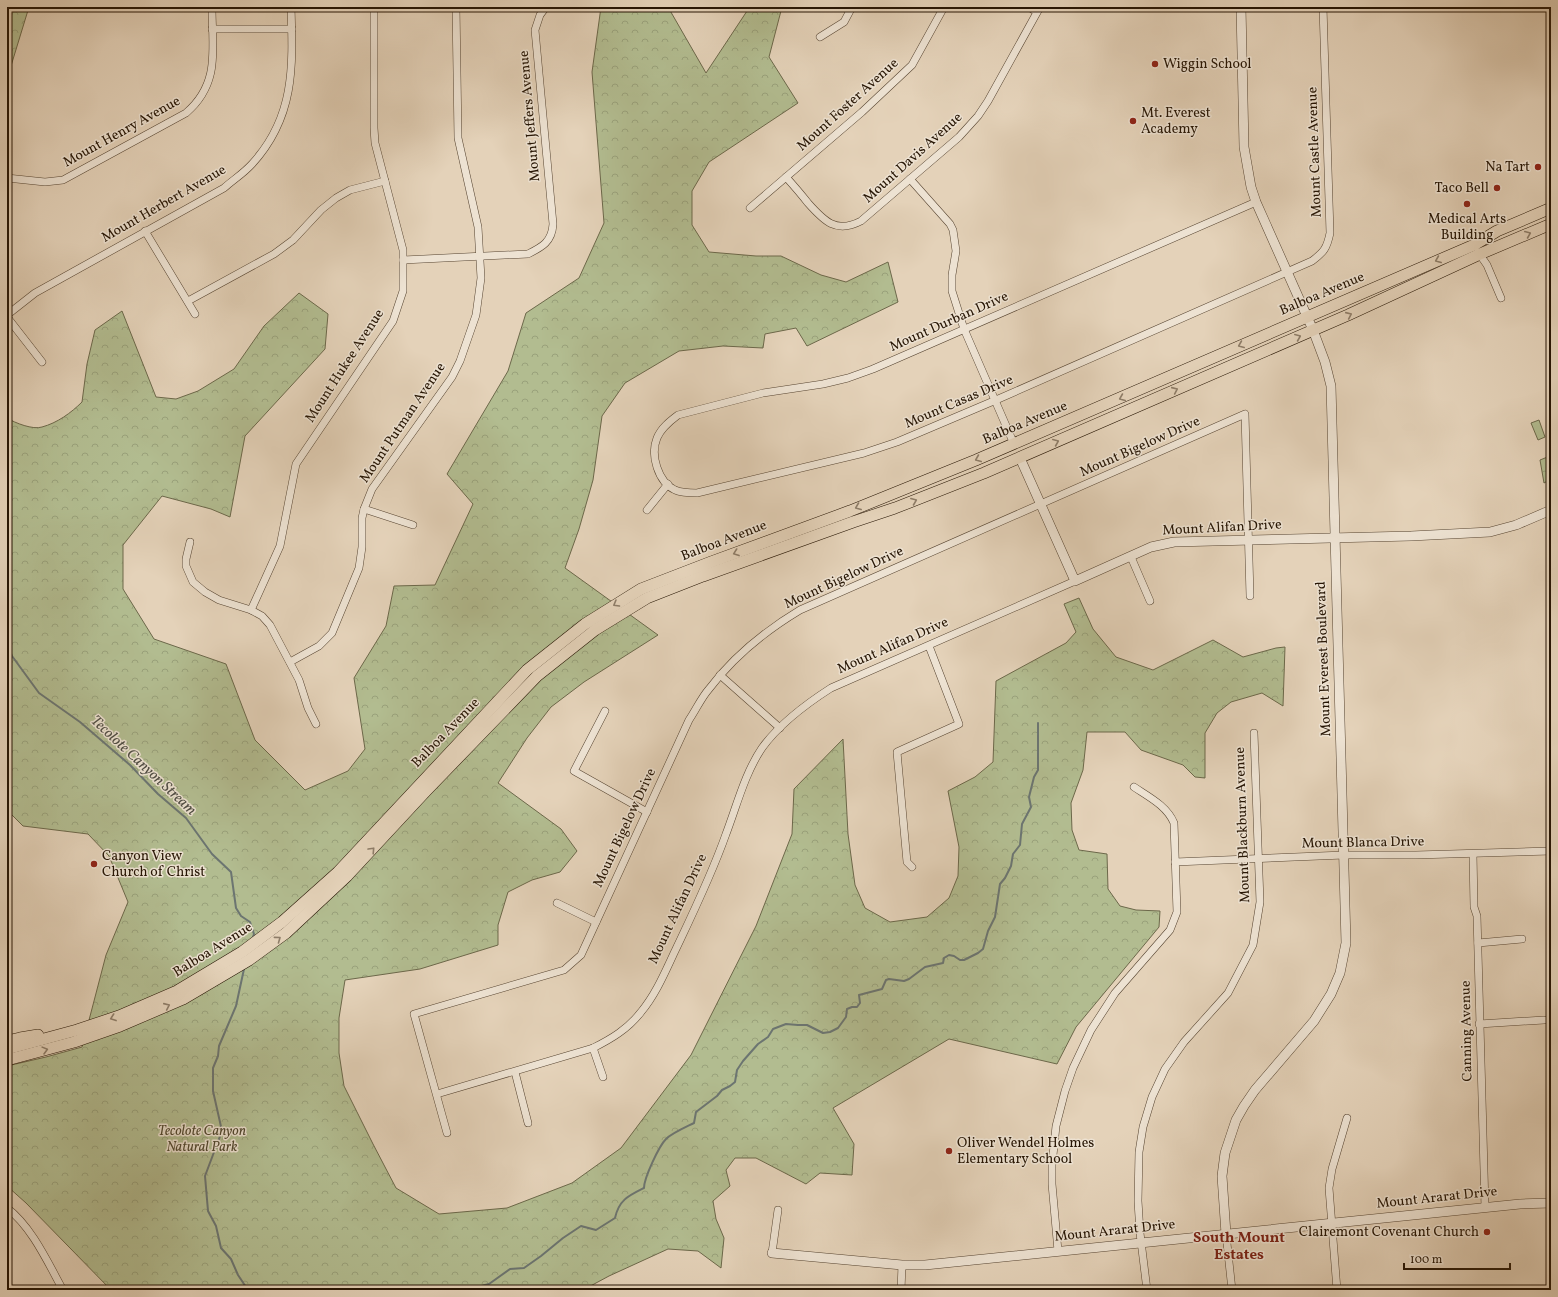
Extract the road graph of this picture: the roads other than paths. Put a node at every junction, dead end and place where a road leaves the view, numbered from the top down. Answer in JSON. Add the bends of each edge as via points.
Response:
{"nodes":[{"id":1,"x":212,"y":7,"type":"edge"},
{"id":2,"x":291,"y":7,"type":"edge"},
{"id":3,"x":374,"y":7,"type":"edge"},
{"id":4,"x":456,"y":7,"type":"edge"},
{"id":5,"x":546,"y":7,"type":"edge"},
{"id":6,"x":852,"y":7,"type":"edge"},
{"id":7,"x":944,"y":7,"type":"edge"},
{"id":8,"x":1029,"y":7,"type":"edge"},
{"id":9,"x":1241,"y":7,"type":"edge"},
{"id":10,"x":1323,"y":7,"type":"edge"},
{"id":11,"x":1039,"y":9,"type":"edge"},
{"id":12,"x":212,"y":29,"type":"junction"},
{"id":13,"x":292,"y":29,"type":"junction"},
{"id":14,"x":820,"y":37,"type":"dead end"},
{"id":15,"x":786,"y":177,"type":"junction"},
{"id":16,"x":7,"y":178,"type":"edge"},
{"id":17,"x":910,"y":179,"type":"junction"},
{"id":18,"x":385,"y":181,"type":"junction"},
{"id":19,"x":1256,"y":202,"type":"junction"},
{"id":20,"x":750,"y":208,"type":"dead end"},
{"id":21,"x":1551,"y":208,"type":"edge"},
{"id":22,"x":1551,"y":224,"type":"edge"},
{"id":23,"x":145,"y":231,"type":"junction"},
{"id":24,"x":1474,"y":245,"type":"junction"},
{"id":25,"x":1480,"y":254,"type":"junction"},
{"id":26,"x":480,"y":256,"type":"junction"},
{"id":27,"x":403,"y":260,"type":"junction"},
{"id":28,"x":1287,"y":272,"type":"junction"},
{"id":29,"x":1501,"y":298,"type":"dead end"},
{"id":30,"x":188,"y":301,"type":"junction"},
{"id":31,"x":195,"y":314,"type":"dead end"},
{"id":32,"x":7,"y":316,"type":"edge"},
{"id":33,"x":1307,"y":317,"type":"junction"},
{"id":34,"x":964,"y":329,"type":"junction"},
{"id":35,"x":1313,"y":330,"type":"junction"},
{"id":36,"x":42,"y":362,"type":"dead end"},
{"id":37,"x":996,"y":400,"type":"junction"},
{"id":38,"x":1035,"y":435,"type":"junction"},
{"id":39,"x":1014,"y":444,"type":"junction"},
{"id":40,"x":1020,"y":458,"type":"junction"},
{"id":41,"x":984,"y":473,"type":"junction"},
{"id":42,"x":668,"y":484,"type":"junction"},
{"id":43,"x":1041,"y":505,"type":"junction"},
{"id":44,"x":364,"y":509,"type":"junction"},
{"id":45,"x":647,"y":510,"type":"dead end"},
{"id":46,"x":1551,"y":510,"type":"edge"},
{"id":47,"x":413,"y":525,"type":"dead end"},
{"id":48,"x":1334,"y":537,"type":"junction"},
{"id":49,"x":1249,"y":539,"type":"junction"},
{"id":50,"x":190,"y":542,"type":"dead end"},
{"id":51,"x":1130,"y":557,"type":"junction"},
{"id":52,"x":1075,"y":582,"type":"junction"},
{"id":53,"x":1250,"y":596,"type":"dead end"},
{"id":54,"x":1150,"y":601,"type":"dead end"},
{"id":55,"x":251,"y":610,"type":"junction"},
{"id":56,"x":929,"y":646,"type":"junction"},
{"id":57,"x":290,"y":662,"type":"junction"},
{"id":58,"x":720,"y":675,"type":"junction"},
{"id":59,"x":605,"y":711,"type":"dead end"},
{"id":60,"x":316,"y":724,"type":"dead end"},
{"id":61,"x":780,"y":728,"type":"junction"},
{"id":62,"x":1254,"y":732,"type":"dead end"},
{"id":63,"x":1134,"y":786,"type":"dead end"},
{"id":64,"x":647,"y":812,"type":"junction"},
{"id":65,"x":1551,"y":851,"type":"edge"},
{"id":66,"x":1472,"y":854,"type":"junction"},
{"id":67,"x":1344,"y":855,"type":"junction"},
{"id":68,"x":1258,"y":858,"type":"junction"},
{"id":69,"x":1175,"y":862,"type":"junction"},
{"id":70,"x":912,"y":867,"type":"dead end"},
{"id":71,"x":557,"y":903,"type":"dead end"},
{"id":72,"x":596,"y":922,"type":"junction"},
{"id":73,"x":1522,"y":939,"type":"dead end"},
{"id":74,"x":1478,"y":943,"type":"junction"},
{"id":75,"x":1544,"y":1020,"type":"dead end"},
{"id":76,"x":1479,"y":1024,"type":"junction"},
{"id":77,"x":77,"y":1030,"type":"junction"},
{"id":78,"x":7,"y":1041,"type":"edge"},
{"id":79,"x":593,"y":1048,"type":"junction"},
{"id":80,"x":7,"y":1049,"type":"edge"},
{"id":81,"x":7,"y":1060,"type":"edge"},
{"id":82,"x":515,"y":1072,"type":"junction"},
{"id":83,"x":603,"y":1077,"type":"dead end"},
{"id":84,"x":437,"y":1094,"type":"junction"},
{"id":85,"x":1347,"y":1118,"type":"dead end"},
{"id":86,"x":528,"y":1123,"type":"dead end"},
{"id":87,"x":447,"y":1133,"type":"dead end"},
{"id":88,"x":1551,"y":1203,"type":"edge"},
{"id":89,"x":7,"y":1208,"type":"edge"},
{"id":90,"x":1485,"y":1208,"type":"junction"},
{"id":91,"x":778,"y":1210,"type":"dead end"},
{"id":92,"x":1331,"y":1223,"type":"junction"},
{"id":93,"x":1226,"y":1234,"type":"junction"},
{"id":94,"x":1141,"y":1243,"type":"junction"},
{"id":95,"x":1058,"y":1251,"type":"junction"},
{"id":96,"x":772,"y":1253,"type":"joint"},
{"id":97,"x":902,"y":1265,"type":"junction"},
{"id":98,"x":63,"y":1290,"type":"edge"},
{"id":99,"x":901,"y":1290,"type":"edge"},
{"id":100,"x":1147,"y":1290,"type":"edge"},
{"id":101,"x":1232,"y":1290,"type":"edge"},
{"id":102,"x":1337,"y":1290,"type":"edge"}],
"edges":[{"from":1,"to":12,"type":"street","name":"Mount Henry Avenue"},
{"from":2,"to":13,"type":"street","name":"Mount Herbert Avenue"},
{"from":3,"to":18,"type":"street","name":"Mount Hukee Avenue","via":[[374,128],[375,143]]},
{"from":4,"to":26,"type":"street","name":"Mount Putman Avenue","via":[[458,138],[478,227]]},
{"from":5,"to":26,"type":"street","name":"Mount Jeffers Avenue","via":[[535,30],[553,234],[542,247],[528,254]]},
{"from":6,"to":14,"type":"street","via":[[844,22]]},
{"from":7,"to":15,"type":"street","name":"Mount Foster Avenue","via":[[912,65]]},
{"from":8,"to":11,"type":"street"},
{"from":9,"to":19,"type":"street","name":"Mount Everest Boulevard","via":[[1244,147]]},
{"from":10,"to":28,"type":"street","name":"Mount Castle Avenue","via":[[1330,233],[1328,244],[1322,253],[1312,261]]},
{"from":11,"to":17,"type":"street","name":"Mount Davis Avenue","via":[[978,116],[959,137]]},
{"from":12,"to":13,"type":"street"},
{"from":12,"to":16,"type":"street","name":"Mount Henry Avenue","via":[[212,66],[208,83],[202,96],[186,113],[64,180],[45,182]]},
{"from":13,"to":23,"type":"street","name":"Mount Herbert Avenue","via":[[290,83],[285,107],[271,140],[251,165],[224,188]]},
{"from":15,"to":17,"type":"street","name":"Mount Davis Avenue","via":[[822,219],[844,227],[861,221]]},
{"from":15,"to":20,"type":"street","name":"Mount Foster Avenue"},
{"from":17,"to":34,"type":"street","via":[[953,230],[956,251],[952,291]]},
{"from":18,"to":27,"type":"street","name":"Mount Hukee Avenue"},
{"from":18,"to":30,"type":"street","via":[[350,190],[336,198],[293,240],[274,254]]},
{"from":19,"to":28,"type":"street","name":"Mount Everest Boulevard"},
{"from":19,"to":34,"type":"street","name":"Mount Durban Drive"},
{"from":21,"to":24,"type":"main road","name":"Balboa Avenue","via":[[1498,231]]},
{"from":25,"to":22,"type":"main road","name":"Balboa Avenue","one_way":true},
{"from":23,"to":30,"type":"street"},
{"from":23,"to":32,"type":"street","name":"Mount Herbert Avenue","via":[[35,293]]},
{"from":24,"to":25,"type":"street"},
{"from":24,"to":33,"type":"main road","name":"Balboa Avenue","one_way":true},
{"from":25,"to":29,"type":"street"},
{"from":35,"to":25,"type":"main road","name":"Balboa Avenue","one_way":true},
{"from":26,"to":27,"type":"street"},
{"from":26,"to":44,"type":"street","name":"Mount Putman Avenue","via":[[481,278],[476,315],[460,361],[448,383],[372,489]]},
{"from":27,"to":55,"type":"street","name":"Mount Hukee Avenue","via":[[402,290],[393,322],[296,464],[280,546]]},
{"from":28,"to":33,"type":"street","name":"Mount Everest Boulevard"},
{"from":28,"to":37,"type":"street","name":"Mount Casas Drive"},
{"from":30,"to":31,"type":"street"},
{"from":32,"to":36,"type":"street"},
{"from":33,"to":35,"type":"street","name":"Mount Everest Boulevard"},
{"from":33,"to":38,"type":"main road","name":"Balboa Avenue","one_way":true},
{"from":34,"to":37,"type":"street"},
{"from":34,"to":42,"type":"street","name":"Mount Durban Drive","via":[[848,378],[763,393],[678,415],[669,421],[657,437],[655,447],[657,468]]},
{"from":40,"to":35,"type":"main road","name":"Balboa Avenue","one_way":true},
{"from":35,"to":48,"type":"street","name":"Mount Everest Boulevard","via":[[1331,386]]},
{"from":37,"to":39,"type":"street"},
{"from":37,"to":42,"type":"street","name":"Mount Casas Drive","via":[[897,442],[864,453],[697,493],[682,492]]},
{"from":38,"to":39,"type":"main road","name":"Balboa Avenue"},
{"from":38,"to":40,"type":"main road","via":[[1025,446]]},
{"from":39,"to":41,"type":"main road","via":[[1014,448],[1001,462]]},
{"from":39,"to":77,"type":"main road","name":"Balboa Avenue","one_way":true,"via":[[641,590],[606,610],[527,670],[338,872],[282,922],[242,952],[177,990],[119,1016]]},
{"from":40,"to":41,"type":"main road","name":"Balboa Avenue"},
{"from":40,"to":43,"type":"street"},
{"from":81,"to":41,"type":"main road","name":"Balboa Avenue","one_way":true,"via":[[74,1042],[183,999],[249,960],[286,933],[347,876],[536,676],[611,619],[647,598],[703,576],[895,508]]},
{"from":42,"to":45,"type":"street"},
{"from":43,"to":49,"type":"street","name":"Mount Bigelow Drive","via":[[1245,414]]},
{"from":43,"to":52,"type":"street"},
{"from":43,"to":58,"type":"street","name":"Mount Bigelow Drive","via":[[800,610],[758,638]]},
{"from":44,"to":47,"type":"street"},
{"from":44,"to":57,"type":"street","name":"Mount Putman Avenue","via":[[359,568],[332,633],[319,646]]},
{"from":46,"to":48,"type":"street","name":"Mount Alifan Drive","via":[[1516,525],[1490,532]]},
{"from":48,"to":49,"type":"street","name":"Mount Alifan Drive"},
{"from":48,"to":67,"type":"street","name":"Mount Everest Boulevard"},
{"from":49,"to":51,"type":"street","name":"Mount Alifan Drive","via":[[1174,542],[1151,547]]},
{"from":49,"to":53,"type":"street"},
{"from":50,"to":55,"type":"street","via":[[186,566],[193,582],[219,600]]},
{"from":51,"to":52,"type":"street","name":"Mount Alifan Drive"},
{"from":51,"to":54,"type":"street"},
{"from":52,"to":56,"type":"street","name":"Mount Alifan Drive"},
{"from":55,"to":57,"type":"street","via":[[262,616],[270,625]]},
{"from":56,"to":61,"type":"street","name":"Mount Alifan Drive","via":[[831,688]]},
{"from":56,"to":70,"type":"street","via":[[959,724],[897,752],[907,862]]},
{"from":57,"to":60,"type":"street"},
{"from":58,"to":61,"type":"street"},
{"from":58,"to":64,"type":"street","name":"Mount Bigelow Drive","via":[[689,720]]},
{"from":59,"to":64,"type":"street","via":[[574,770]]},
{"from":61,"to":79,"type":"street","name":"Mount Alifan Drive","via":[[763,747],[750,769],[718,857],[654,994],[627,1027]]},
{"from":62,"to":68,"type":"street","name":"Mount Blackburn Avenue"},
{"from":63,"to":69,"type":"street","via":[[1164,807],[1172,817]]},
{"from":64,"to":72,"type":"street","name":"Mount Bigelow Drive"},
{"from":65,"to":66,"type":"street","name":"Mount Blanca Drive"},
{"from":66,"to":67,"type":"street","name":"Mount Blanca Drive"},
{"from":66,"to":74,"type":"street","name":"Canning Avenue"},
{"from":67,"to":68,"type":"street","name":"Mount Blanca Drive"},
{"from":67,"to":93,"type":"street","name":"Mount Everest Boulevard","via":[[1346,943],[1340,973],[1331,994],[1314,1021],[1255,1090],[1236,1120],[1225,1153],[1222,1176]]},
{"from":68,"to":69,"type":"street","name":"Mount Blanca Drive"},
{"from":68,"to":94,"type":"street","name":"Mount Blackburn Avenue","via":[[1260,902],[1253,945],[1228,993],[1184,1042],[1165,1069],[1152,1097],[1139,1152],[1138,1201]]},
{"from":69,"to":95,"type":"street","via":[[1177,912],[1170,930],[1115,993],[1091,1030],[1064,1091],[1056,1126],[1052,1165]]},
{"from":71,"to":72,"type":"street"},
{"from":72,"to":84,"type":"street","name":"Mount Bigelow Drive","via":[[581,955],[564,970],[414,1014]]},
{"from":73,"to":74,"type":"street"},
{"from":74,"to":76,"type":"street","name":"Canning Avenue"},
{"from":75,"to":76,"type":"street"},
{"from":76,"to":90,"type":"street","name":"Canning Avenue"},
{"from":77,"to":78,"type":"main road"},
{"from":77,"to":80,"type":"main road","name":"Balboa Avenue"},
{"from":79,"to":82,"type":"street","name":"Mount Alifan Drive"},
{"from":79,"to":83,"type":"street"},
{"from":82,"to":84,"type":"street","name":"Mount Alifan Drive"},
{"from":82,"to":86,"type":"street"},
{"from":84,"to":87,"type":"street"},
{"from":85,"to":92,"type":"street","via":[[1328,1188]]},
{"from":88,"to":90,"type":"street","name":"Mount Ararat Drive"},
{"from":89,"to":98,"type":"street","via":[[22,1221]]},
{"from":90,"to":92,"type":"street","name":"Mount Ararat Drive"},
{"from":91,"to":96,"type":"street","name":"Mount Ararat Drive"},
{"from":92,"to":93,"type":"street","name":"Mount Ararat Drive"},
{"from":92,"to":102,"type":"street"},
{"from":93,"to":94,"type":"street","name":"Mount Ararat Drive"},
{"from":93,"to":101,"type":"street","name":"Mount Everest Boulevard"},
{"from":94,"to":95,"type":"street","name":"Mount Ararat Drive"},
{"from":94,"to":100,"type":"street","name":"Mount Blackburn Avenue"},
{"from":95,"to":97,"type":"street","name":"Mount Ararat Drive","via":[[925,1265]]},
{"from":96,"to":97,"type":"street","name":"Mount Ararat Drive"},
{"from":97,"to":99,"type":"street"}]}
